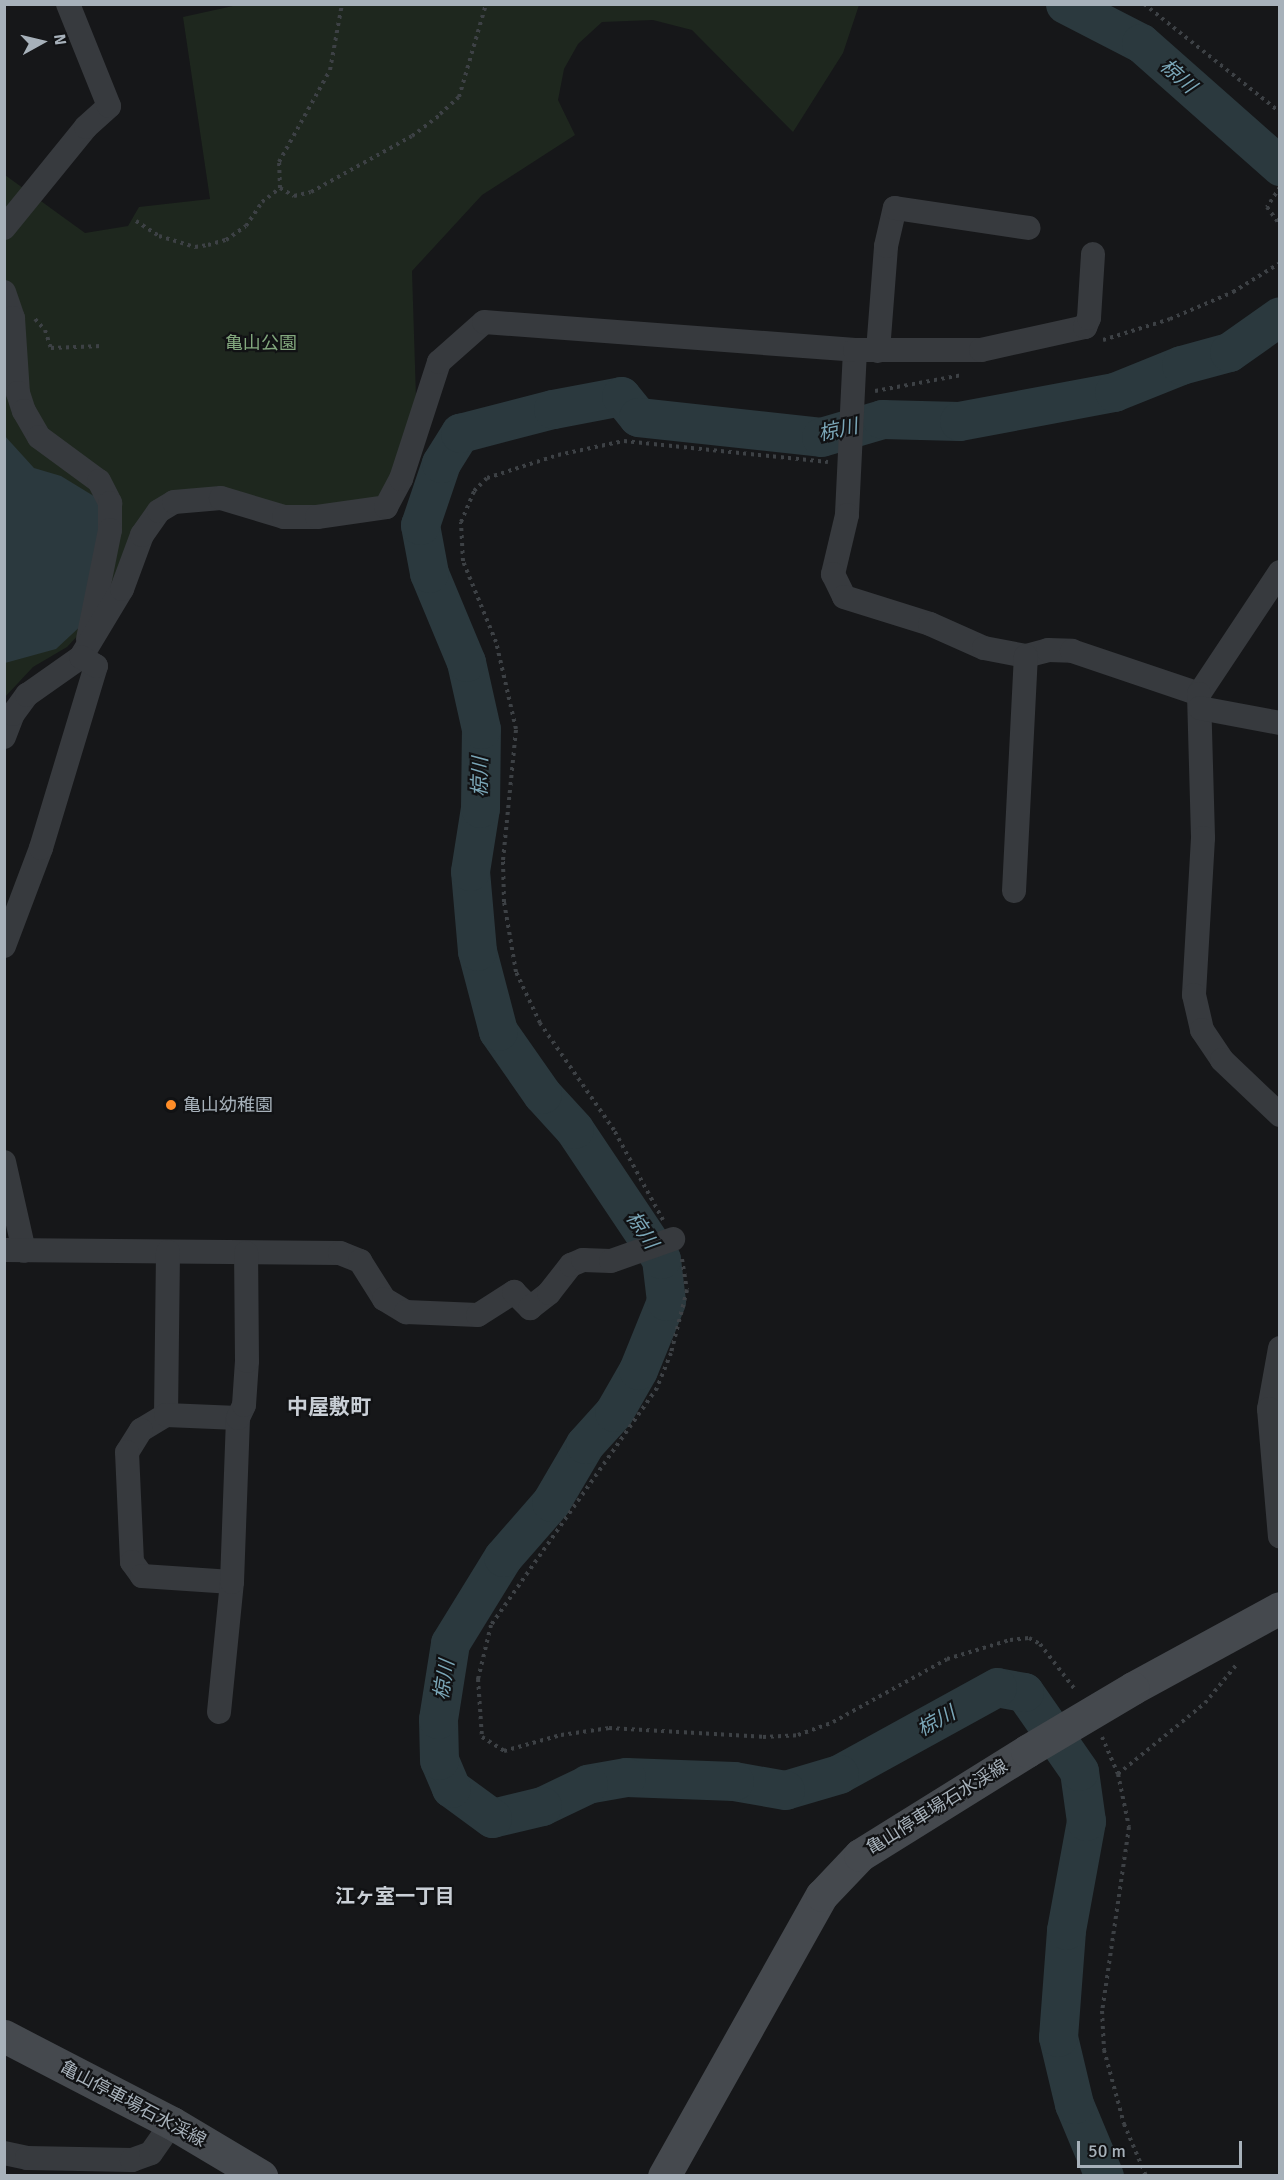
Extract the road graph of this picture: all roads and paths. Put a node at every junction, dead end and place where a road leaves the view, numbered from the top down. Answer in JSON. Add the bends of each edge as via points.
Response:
{"nodes":[{"id":1,"x":68,"y":4,"type":"edge"},
{"id":2,"x":342,"y":4,"type":"edge"},
{"id":3,"x":486,"y":4,"type":"edge"},
{"id":4,"x":1144,"y":4,"type":"edge"},
{"id":5,"x":1280,"y":112,"type":"edge"},
{"id":6,"x":1280,"y":187,"type":"edge"},
{"id":7,"x":280,"y":188,"type":"junction"},
{"id":8,"x":136,"y":221,"type":"dead end"},
{"id":9,"x":1280,"y":225,"type":"edge"},
{"id":10,"x":4,"y":228,"type":"edge"},
{"id":11,"x":1029,"y":228,"type":"dead end"},
{"id":12,"x":1093,"y":254,"type":"dead end"},
{"id":13,"x":4,"y":292,"type":"edge"},
{"id":14,"x":13,"y":318,"type":"junction"},
{"id":15,"x":102,"y":346,"type":"dead end"},
{"id":16,"x":867,"y":351,"type":"junction"},
{"id":17,"x":852,"y":463,"type":"junction"},
{"id":18,"x":1280,"y":572,"type":"edge"},
{"id":19,"x":84,"y":650,"type":"junction"},
{"id":20,"x":1026,"y":656,"type":"junction"},
{"id":21,"x":1199,"y":701,"type":"junction"},
{"id":22,"x":1280,"y":723,"type":"edge"},
{"id":23,"x":4,"y":737,"type":"edge"},
{"id":24,"x":1014,"y":891,"type":"dead end"},
{"id":25,"x":4,"y":946,"type":"edge"},
{"id":26,"x":1280,"y":1115,"type":"edge"},
{"id":27,"x":4,"y":1162,"type":"edge"},
{"id":28,"x":672,"y":1239,"type":"junction"},
{"id":29,"x":14,"y":1250,"type":"edge"},
{"id":30,"x":168,"y":1252,"type":"junction"},
{"id":31,"x":246,"y":1253,"type":"junction"},
{"id":32,"x":1280,"y":1348,"type":"edge"},
{"id":33,"x":166,"y":1415,"type":"junction"},
{"id":34,"x":238,"y":1418,"type":"junction"},
{"id":35,"x":1280,"y":1537,"type":"edge"},
{"id":36,"x":232,"y":1582,"type":"junction"},
{"id":37,"x":1280,"y":1608,"type":"edge"},
{"id":38,"x":1242,"y":1656,"type":"dead end"},
{"id":39,"x":1077,"y":1693,"type":"dead end"},
{"id":40,"x":219,"y":1713,"type":"dead end"},
{"id":41,"x":1099,"y":1731,"type":"dead end"},
{"id":42,"x":1118,"y":1774,"type":"junction"},
{"id":43,"x":4,"y":2036,"type":"edge"},
{"id":44,"x":172,"y":2123,"type":"junction"},
{"id":45,"x":4,"y":2153,"type":"edge"},
{"id":46,"x":261,"y":2175,"type":"edge"},
{"id":47,"x":664,"y":2175,"type":"edge"},
{"id":48,"x":1146,"y":2175,"type":"edge"}],
"edges":[{"from":1,"to":10,"type":"street","via":[[109,106],[86,127]]},
{"from":2,"to":7,"type":"path","via":[[330,70],[279,162]]},
{"from":3,"to":7,"type":"path","via":[[459,97],[440,114],[412,136],[311,192],[294,196]]},
{"from":4,"to":5,"type":"path"},
{"from":6,"to":9,"type":"path","via":[[1267,207]]},
{"from":7,"to":8,"type":"path","via":[[262,202],[246,225],[226,240],[208,245],[195,247],[159,236]]},
{"from":11,"to":16,"type":"street","via":[[895,208]]},
{"from":12,"to":16,"type":"street","via":[[1089,318],[1076,331],[981,350]]},
{"from":13,"to":14,"type":"street"},
{"from":14,"to":15,"type":"path","via":[[31,315],[56,350]]},
{"from":14,"to":19,"type":"street","via":[[16,376],[24,411],[39,437],[99,481],[110,502],[110,530]]},
{"from":16,"to":17,"type":"street","via":[[856,392]]},
{"from":16,"to":19,"type":"street","via":[[484,322],[438,362],[400,479],[386,507],[317,517],[284,517],[220,498],[174,502],[150,523],[122,589]]},
{"from":17,"to":20,"type":"street","via":[[847,515],[833,573],[844,597],[930,624],[984,648]]},
{"from":17,"to":28,"type":"path","via":[[624,441],[558,455],[487,478],[474,491],[461,522],[463,561],[496,642],[516,729],[503,860],[504,902],[516,972],[536,1016],[614,1130]]},
{"from":18,"to":21,"type":"street"},
{"from":19,"to":23,"type":"street","via":[[27,695],[13,714]]},
{"from":19,"to":25,"type":"street","via":[[96,666],[41,848]]},
{"from":20,"to":21,"type":"street","via":[[1048,650],[1072,651]]},
{"from":20,"to":24,"type":"street"},
{"from":21,"to":22,"type":"street"},
{"from":21,"to":26,"type":"street","via":[[1203,838],[1194,995],[1202,1030],[1215,1050]]},
{"from":27,"to":29,"type":"street"},
{"from":28,"to":31,"type":"street","via":[[611,1261],[583,1260],[571,1265],[549,1293],[530,1308],[514,1292],[478,1315],[406,1312],[384,1299],[360,1261],[340,1253]]},
{"from":28,"to":39,"type":"path","via":[[681,1254],[687,1290],[671,1353],[640,1418],[491,1624],[478,1679],[482,1737],[504,1751],[572,1733],[609,1728],[763,1737],[798,1735],[833,1722],[947,1659],[1020,1639],[1040,1644]]},
{"from":29,"to":30,"type":"street"},
{"from":30,"to":31,"type":"street"},
{"from":30,"to":33,"type":"street"},
{"from":31,"to":34,"type":"street","via":[[247,1361],[244,1405]]},
{"from":32,"to":35,"type":"street","via":[[1269,1409]]},
{"from":33,"to":34,"type":"street"},
{"from":33,"to":36,"type":"street","via":[[141,1430],[127,1452],[132,1562],[142,1576]]},
{"from":34,"to":36,"type":"street"},
{"from":36,"to":40,"type":"street"},
{"from":37,"to":47,"type":"main road","name":"亀山停車場石水渓線","bridge":true,"via":[[1027,1751],[860,1855],[822,1895]]},
{"from":38,"to":42,"type":"path","via":[[1205,1703]]},
{"from":41,"to":42,"type":"path"},
{"from":42,"to":48,"type":"path","via":[[1129,1827],[1101,2026],[1109,2074]]},
{"from":43,"to":44,"type":"main road","name":"亀山停車場石水渓線"},
{"from":44,"to":45,"type":"street","via":[[151,2153],[132,2160],[27,2158]]},
{"from":44,"to":46,"type":"main road","name":"亀山停車場石水渓線"}]}
